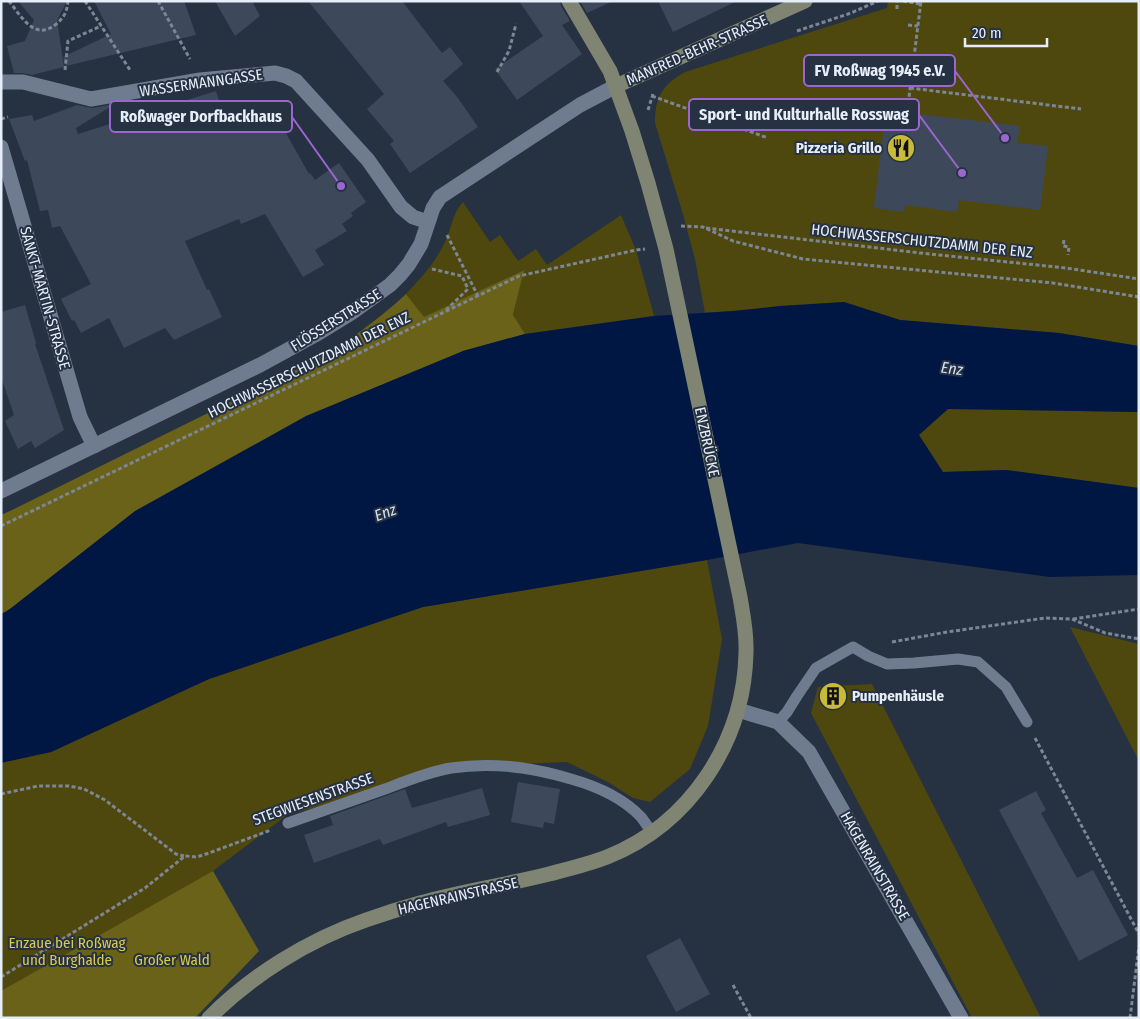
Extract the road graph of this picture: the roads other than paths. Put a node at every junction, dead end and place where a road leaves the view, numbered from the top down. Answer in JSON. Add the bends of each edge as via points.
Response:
{"nodes":[{"id":1,"x":569,"y":1,"type":"edge"},
{"id":2,"x":805,"y":1,"type":"edge"},
{"id":3,"x":1,"y":82,"type":"edge"},
{"id":4,"x":616,"y":86,"type":"junction"},
{"id":5,"x":1,"y":148,"type":"edge"},
{"id":6,"x":428,"y":222,"type":"junction"},
{"id":7,"x":94,"y":446,"type":"junction"},
{"id":8,"x":1,"y":491,"type":"edge"},
{"id":9,"x":738,"y":710,"type":"junction"},
{"id":10,"x":778,"y":722,"type":"junction"},
{"id":11,"x":1027,"y":722,"type":"road end"},
{"id":12,"x":288,"y":823,"type":"road end"},
{"id":13,"x":652,"y":832,"type":"junction"},
{"id":14,"x":209,"y":1018,"type":"edge"},
{"id":15,"x":961,"y":1018,"type":"edge"}],
"edges":[{"from":1,"to":4,"type":"street","name":"ENZBRÜCKE"},
{"from":2,"to":4,"type":"street","name":"MANFRED-BEHR-STRASSE"},
{"from":3,"to":6,"type":"street","name":"WASSERMANNGASSE","via":[[23,82],[91,99],[200,80],[275,73],[286,76],[296,81],[368,160],[401,207],[414,218]]},
{"from":4,"to":6,"type":"street","name":"FLÖSSERSTRASSE","via":[[580,105],[446,192],[436,202]]},
{"from":4,"to":9,"type":"street","name":"ENZBRÜCKE","via":[[662,231],[740,597],[746,651]]},
{"from":5,"to":7,"type":"street","name":"SANKT-MARTIN-STRASSE","via":[[80,417]]},
{"from":6,"to":7,"type":"street","name":"FLÖSSERSTRASSE","via":[[421,244],[400,275],[354,311],[260,365]]},
{"from":7,"to":8,"type":"street","name":"FLÖSSERSTRASSE"},
{"from":9,"to":10,"type":"street","name":"HAGENRAINSTRASSE"},
{"from":9,"to":13,"type":"street","name":"HAGENRAINSTRASSE","via":[[719,758],[705,779],[680,809]]},
{"from":10,"to":11,"type":"lane","via":[[816,668],[853,647],[887,664],[958,659],[978,662],[1006,687]]},
{"from":10,"to":15,"type":"street","name":"HAGENRAINSTRASSE","via":[[810,752]]},
{"from":12,"to":13,"type":"lane","name":"STEGWIESENSTRASSE","via":[[423,775],[450,768],[502,766],[555,774],[605,792],[628,805]]},
{"from":13,"to":14,"type":"street","name":"HAGENRAINSTRASSE","via":[[606,858],[420,903],[350,926],[277,964]]}]}
